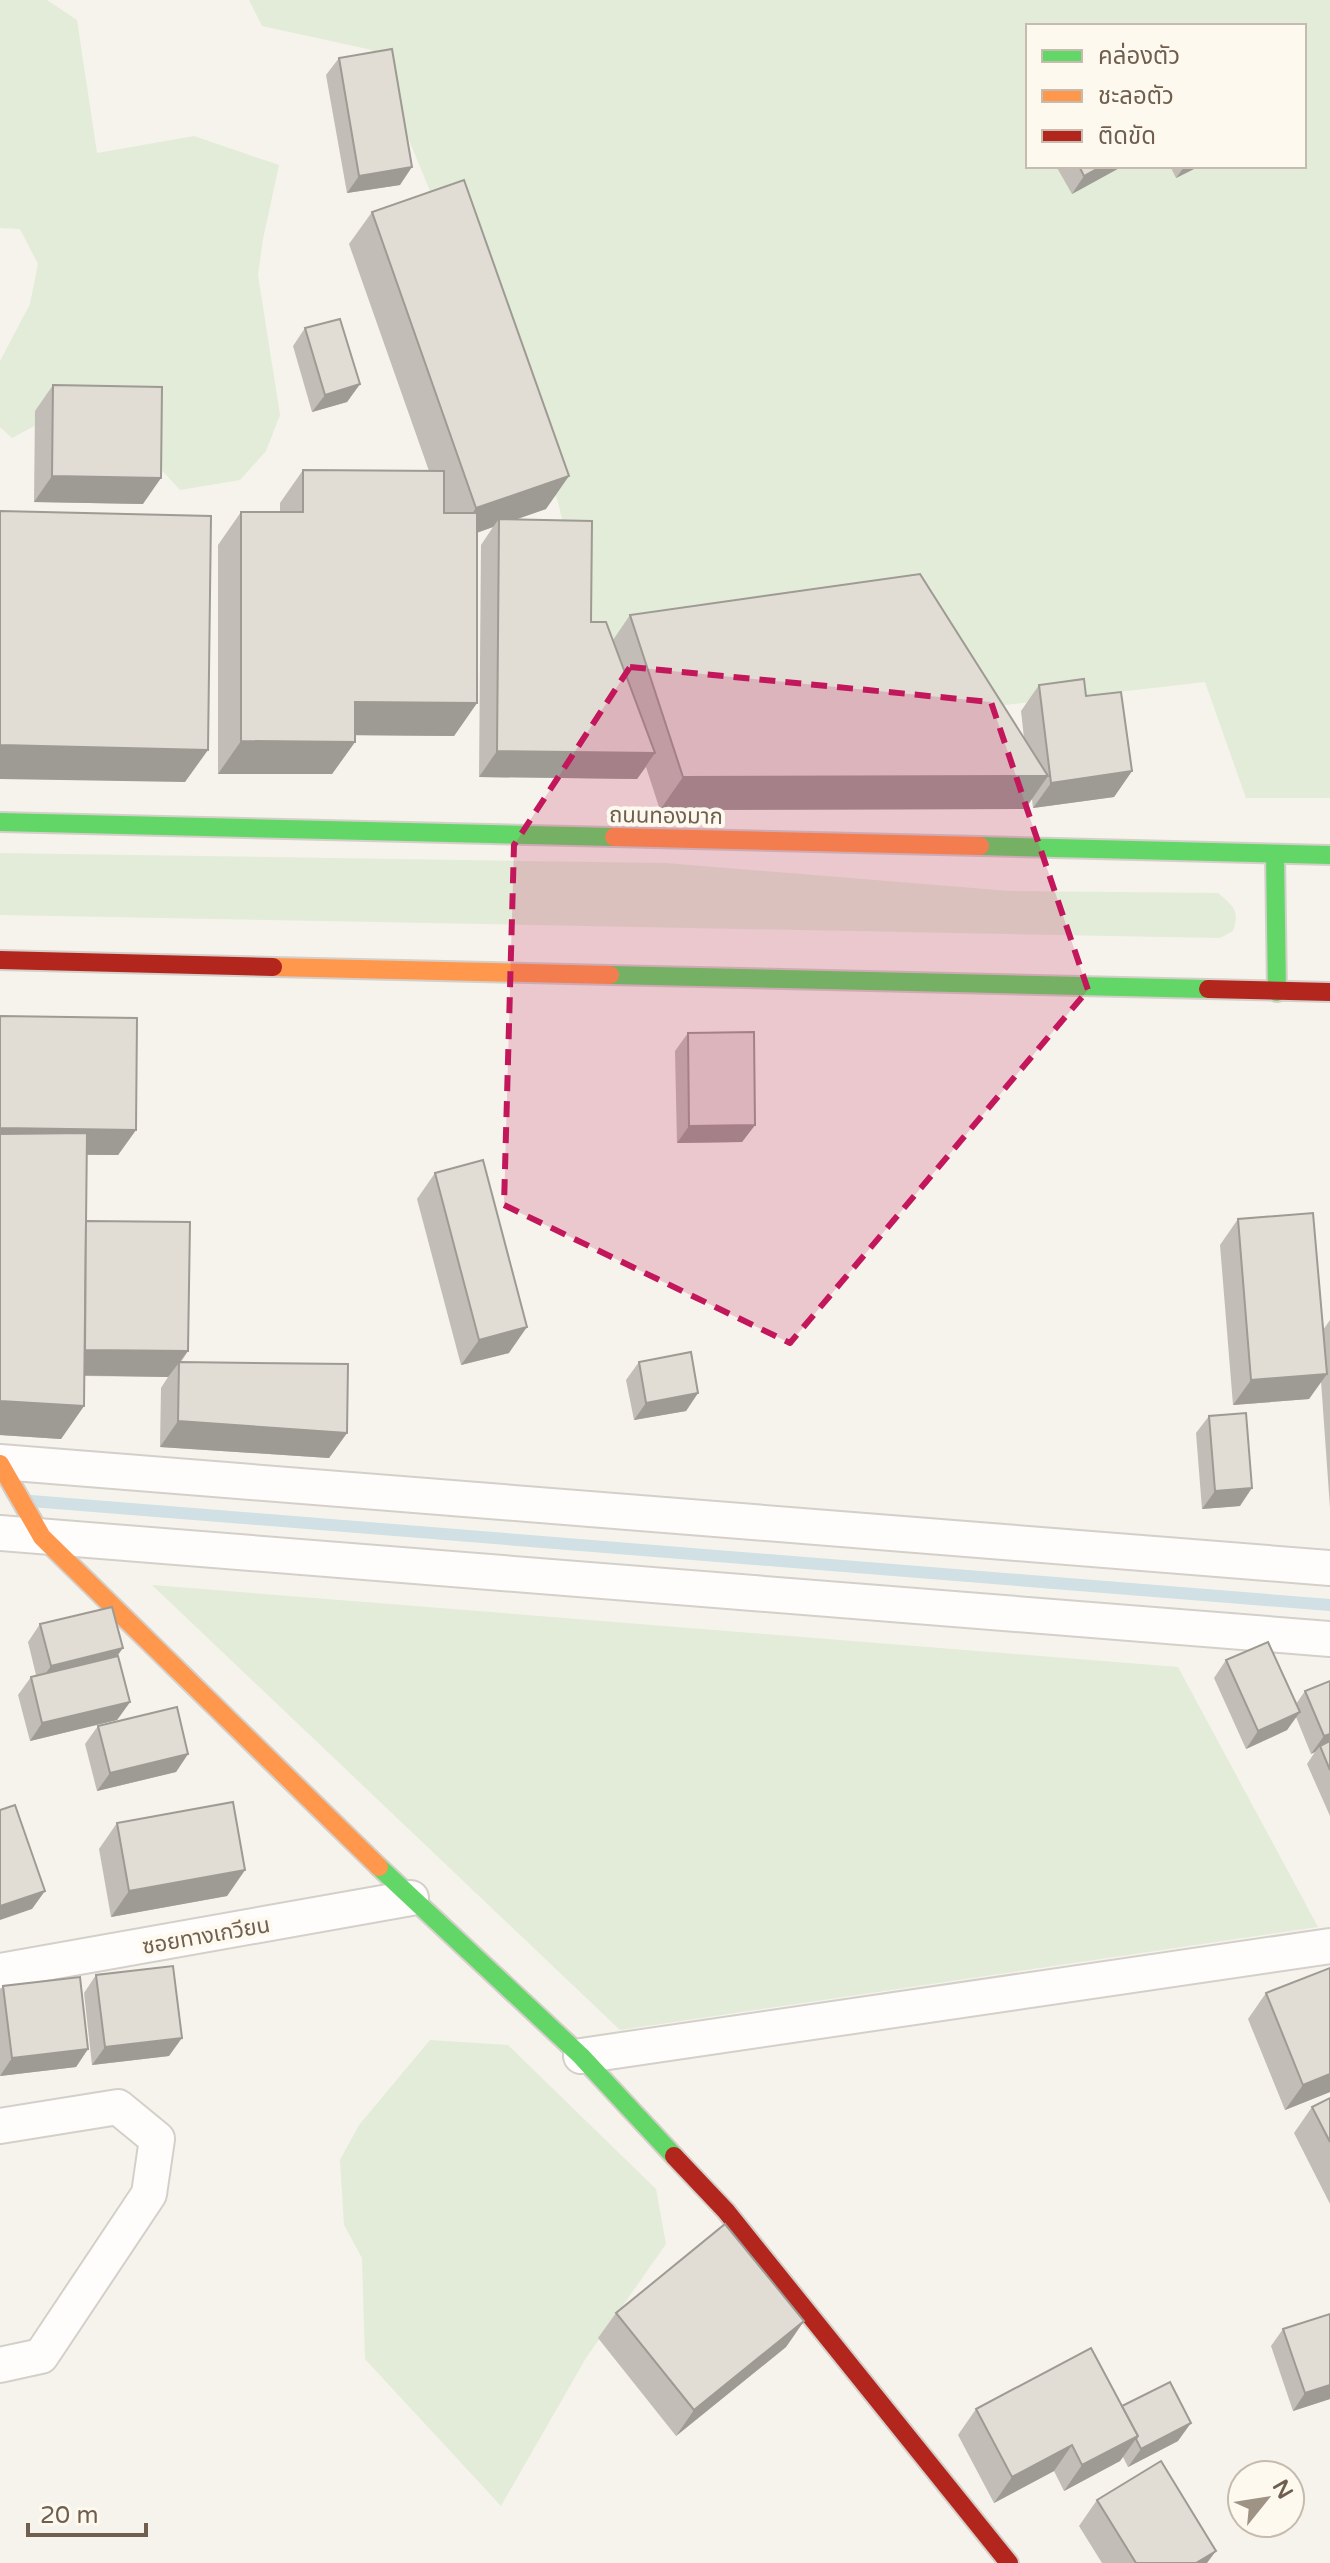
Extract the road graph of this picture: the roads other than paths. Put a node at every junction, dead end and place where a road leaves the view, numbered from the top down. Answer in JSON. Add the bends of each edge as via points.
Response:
{"nodes":[{"id":1,"x":0,"y":822,"type":"edge"},
{"id":2,"x":1275,"y":854,"type":"junction"},
{"id":3,"x":1330,"y":855,"type":"edge"},
{"id":4,"x":0,"y":960,"type":"edge"},
{"id":5,"x":1277,"y":992,"type":"junction"},
{"id":6,"x":1330,"y":992,"type":"edge"},
{"id":7,"x":0,"y":1463,"type":"edge"},
{"id":8,"x":0,"y":1533,"type":"edge"},
{"id":9,"x":42,"y":1537,"type":"junction"},
{"id":10,"x":1330,"y":1568,"type":"edge"},
{"id":11,"x":1330,"y":1639,"type":"edge"},
{"id":12,"x":411,"y":1898,"type":"junction"},
{"id":13,"x":1330,"y":1946,"type":"edge"},
{"id":14,"x":0,"y":1971,"type":"edge"},
{"id":15,"x":581,"y":2056,"type":"junction"},
{"id":16,"x":0,"y":2126,"type":"edge"},
{"id":17,"x":0,"y":2365,"type":"edge"},
{"id":18,"x":1009,"y":2563,"type":"edge"}],
"edges":[{"from":1,"to":2,"type":"main road","name":"ถนนทองมาก"},
{"from":2,"to":3,"type":"main road","name":"ถนนทองมาก"},
{"from":2,"to":5,"type":"main road"},
{"from":4,"to":5,"type":"main road"},
{"from":5,"to":6,"type":"main road"},
{"from":7,"to":9,"type":"main road"},
{"from":7,"to":10,"type":"street"},
{"from":8,"to":9,"type":"street"},
{"from":9,"to":11,"type":"street"},
{"from":9,"to":12,"type":"main road"},
{"from":12,"to":14,"type":"street","name":"ซอยทางเกวียน"},
{"from":12,"to":15,"type":"main road"},
{"from":13,"to":15,"type":"street"},
{"from":15,"to":18,"type":"main road","via":[[726,2211]]},
{"from":16,"to":17,"type":"street","via":[[118,2107],[157,2139],[149,2194],[41,2356]]}]}
